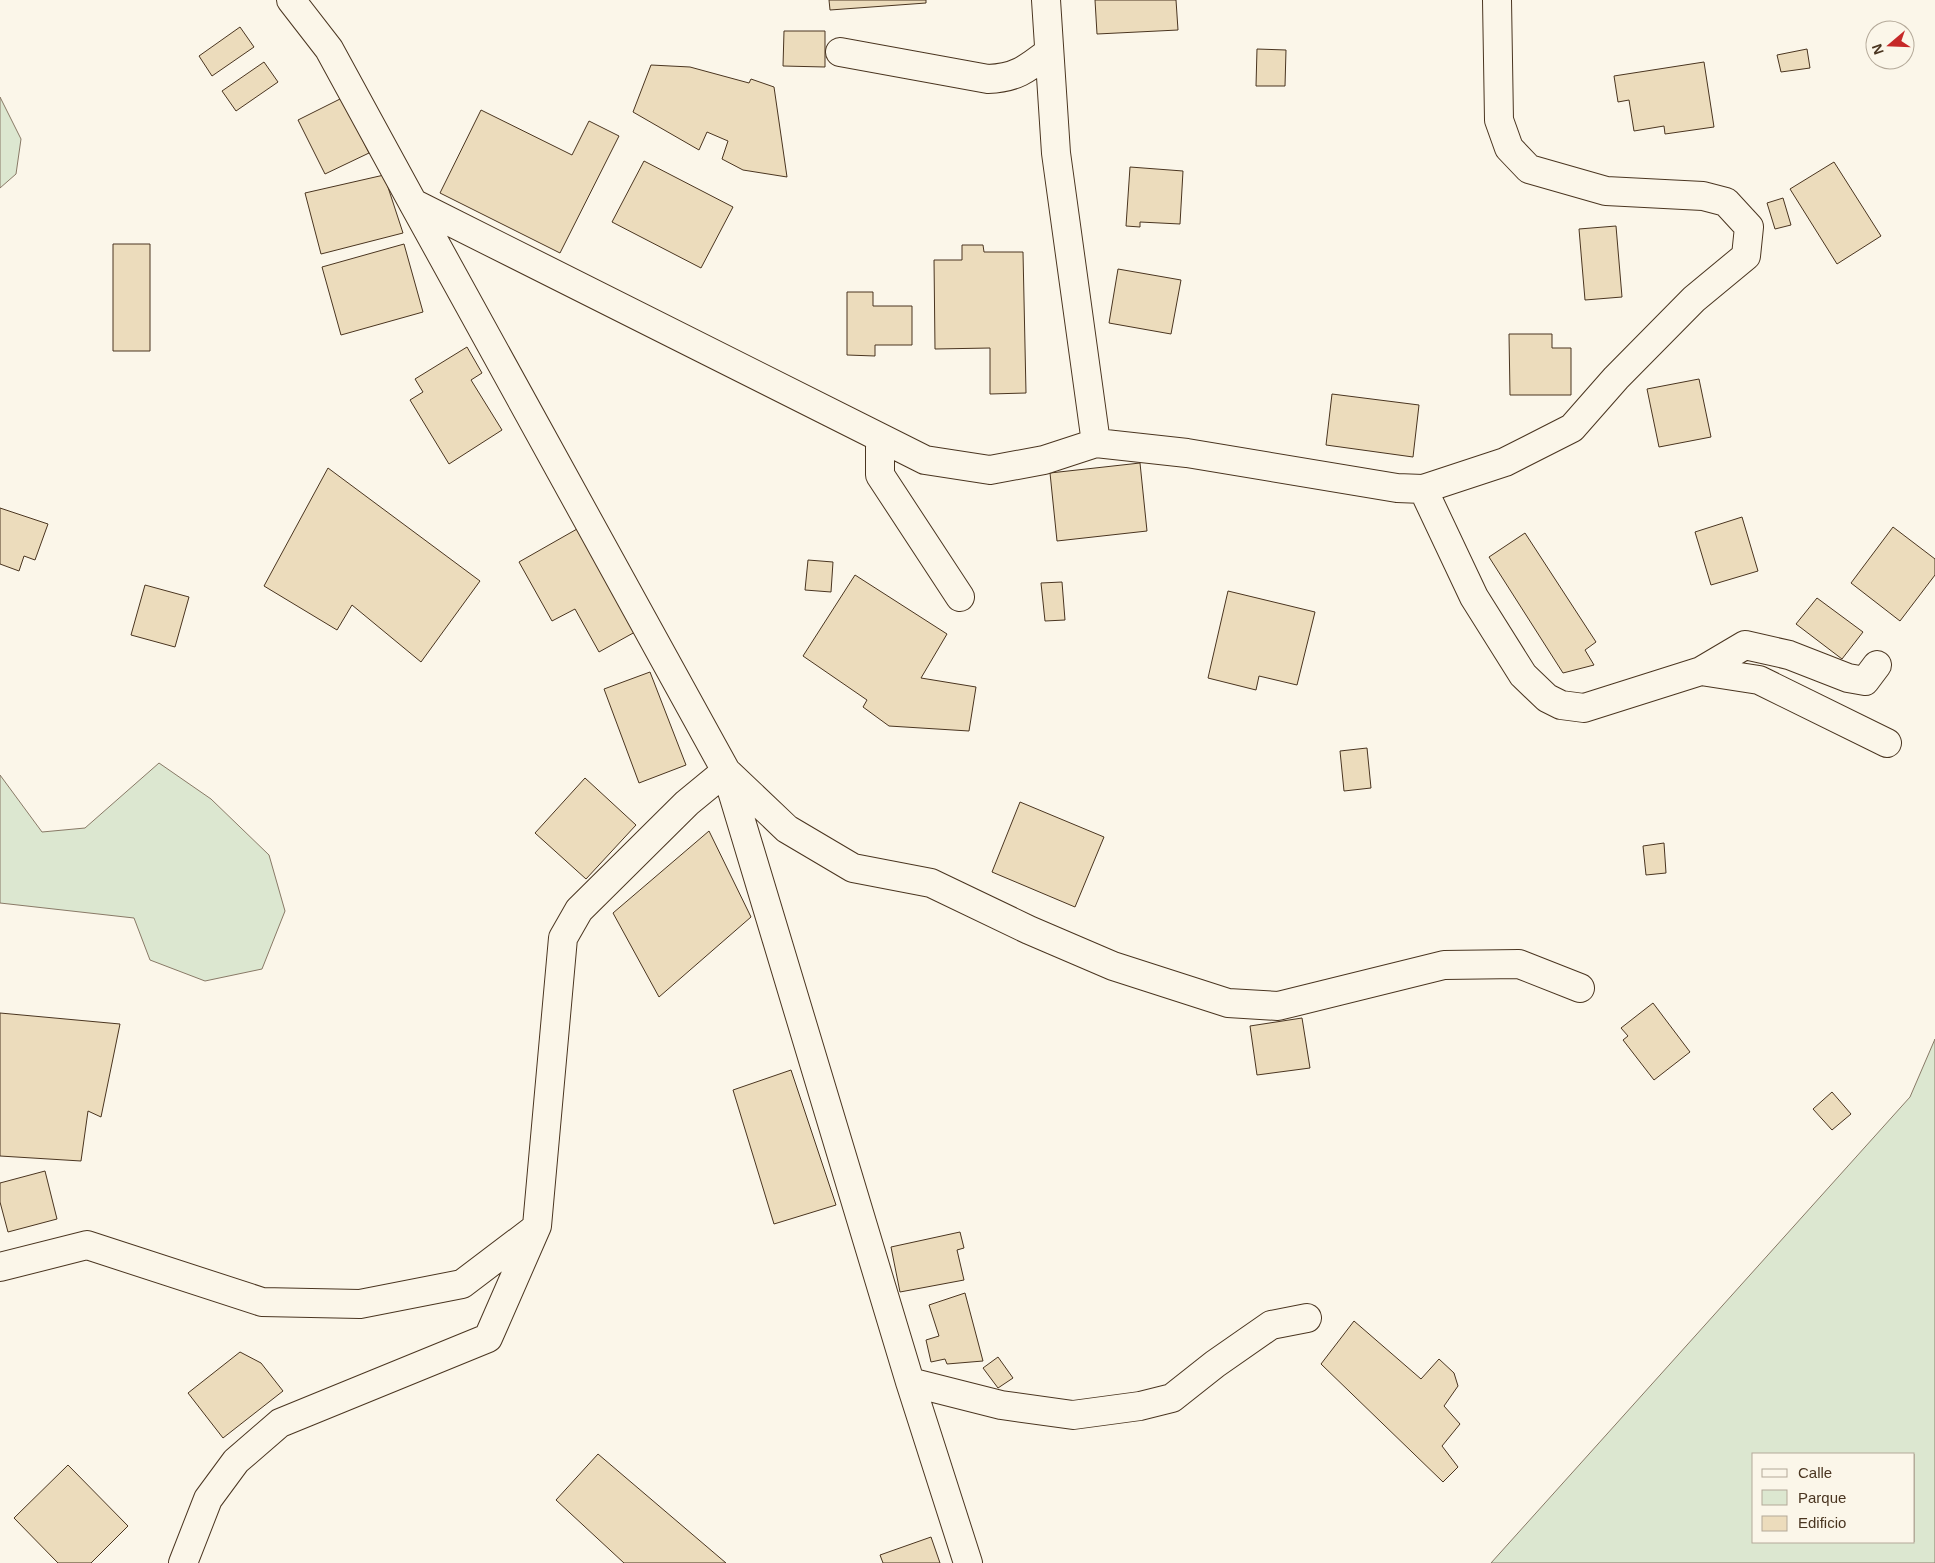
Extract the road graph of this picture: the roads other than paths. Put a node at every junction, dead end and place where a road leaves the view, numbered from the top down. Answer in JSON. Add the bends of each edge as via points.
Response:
{"nodes":[{"id":1,"x":291,"y":0,"type":"edge"},
{"id":2,"x":1046,"y":0,"type":"edge"},
{"id":3,"x":1497,"y":0,"type":"edge"},
{"id":4,"x":840,"y":52,"type":"dead end"},
{"id":5,"x":1049,"y":52,"type":"junction"},
{"id":6,"x":412,"y":203,"type":"junction"},
{"id":7,"x":880,"y":438,"type":"junction"},
{"id":8,"x":1096,"y":443,"type":"junction"},
{"id":9,"x":1423,"y":490,"type":"junction"},
{"id":10,"x":960,"y":597,"type":"dead end"},
{"id":11,"x":1877,"y":665,"type":"dead end"},
{"id":12,"x":1701,"y":671,"type":"junction"},
{"id":13,"x":1887,"y":743,"type":"dead end"},
{"id":14,"x":726,"y":771,"type":"junction"},
{"id":15,"x":1580,"y":988,"type":"dead end"},
{"id":16,"x":537,"y":1226,"type":"junction"},
{"id":17,"x":0,"y":1266,"type":"edge"},
{"id":18,"x":1307,"y":1318,"type":"dead end"},
{"id":19,"x":910,"y":1382,"type":"junction"},
{"id":20,"x":183,"y":1563,"type":"edge"},
{"id":21,"x":968,"y":1563,"type":"edge"}],
"edges":[{"from":1,"to":6,"type":"street","via":[[329,49]]},
{"from":2,"to":5,"type":"street"},
{"from":3,"to":9,"type":"street","via":[[1499,120],[1509,148],[1529,169],[1606,191],[1704,196],[1726,202],[1749,226],[1746,256],[1694,298],[1572,428],[1505,462]]},
{"from":4,"to":5,"type":"street","via":[[988,79],[1006,78],[1024,71]]},
{"from":5,"to":8,"type":"street","via":[[1056,153]]},
{"from":6,"to":7,"type":"street"},
{"from":6,"to":14,"type":"street"},
{"from":7,"to":8,"type":"street","via":[[924,460],[990,470],[1044,460]]},
{"from":7,"to":10,"type":"street","via":[[880,475]]},
{"from":8,"to":9,"type":"street","via":[[1188,453]]},
{"from":9,"to":12,"type":"street","via":[[1474,597],[1523,675],[1547,698],[1561,705],[1584,708]]},
{"from":11,"to":12,"type":"street","via":[[1865,681],[1848,678],[1789,655],[1745,645]]},
{"from":12,"to":13,"type":"street","via":[[1759,680]]},
{"from":14,"to":15,"type":"street","via":[[787,829],[853,868],[932,883],[1113,966],[1228,1003],[1278,1006],[1444,964],[1519,964]]},
{"from":14,"to":16,"type":"street","via":[[687,803],[579,910],[563,938]]},
{"from":14,"to":19,"type":"street"},
{"from":16,"to":17,"type":"street","via":[[462,1284],[360,1304],[262,1302],[87,1245]]},
{"from":16,"to":20,"type":"street","via":[[488,1338],[280,1423],[236,1461],[208,1500]]},
{"from":18,"to":19,"type":"street","via":[[1271,1325],[1172,1398],[1140,1406],[1073,1416],[1001,1405]]},
{"from":19,"to":21,"type":"street"}]}
